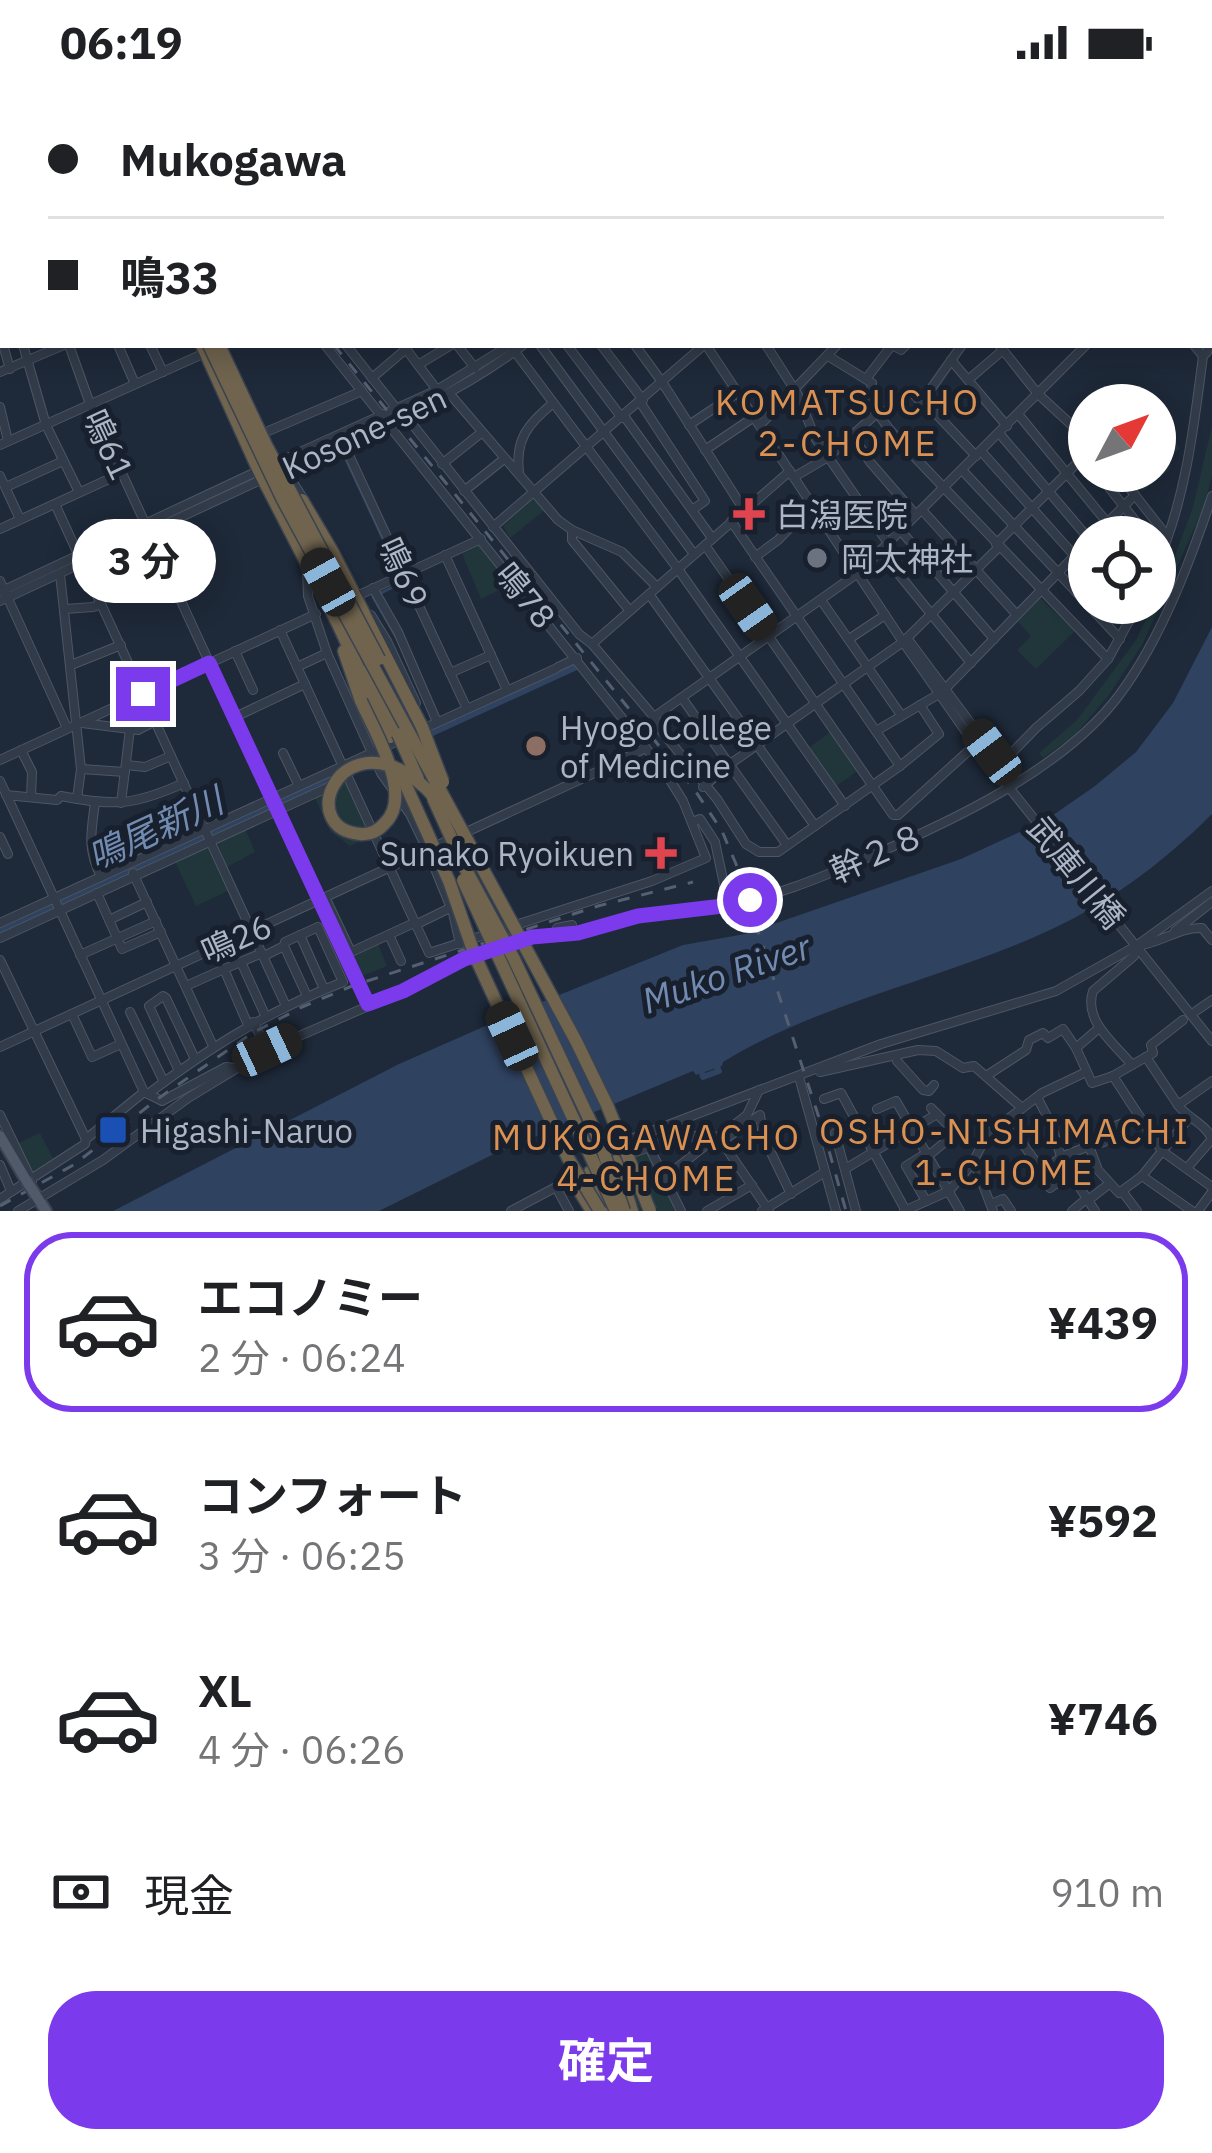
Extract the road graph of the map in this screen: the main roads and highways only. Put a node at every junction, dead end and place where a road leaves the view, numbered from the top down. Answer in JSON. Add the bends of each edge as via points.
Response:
{"nodes":[{"id":1,"x":215,"y":348,"type":"edge"},
{"id":2,"x":215,"y":348,"type":"edge"},
{"id":3,"x":215,"y":348,"type":"edge"},
{"id":4,"x":215,"y":348,"type":"edge"},
{"id":5,"x":282,"y":465,"type":"junction"},
{"id":6,"x":338,"y":624,"type":"junction"},
{"id":7,"x":360,"y":646,"type":"junction"},
{"id":8,"x":391,"y":737,"type":"junction"},
{"id":9,"x":464,"y":830,"type":"junction"},
{"id":10,"x":555,"y":1004,"type":"junction"},
{"id":11,"x":0,"y":1136,"type":"edge"},
{"id":12,"x":613,"y":1154,"type":"road end"},
{"id":13,"x":576,"y":1184,"type":"road end"},
{"id":14,"x":41,"y":1203,"type":"edge"},
{"id":15,"x":612,"y":1211,"type":"edge"},
{"id":16,"x":651,"y":1211,"type":"edge"}],
"edges":[{"from":1,"to":5,"type":"highway"},
{"from":2,"to":6,"type":"highway","via":[[261,474]]},
{"from":3,"to":9,"type":"highway","bridge":true},
{"from":4,"to":10,"type":"highway","bridge":true,"via":[[283,500]]},
{"from":5,"to":7,"type":"highway"},
{"from":5,"to":9,"type":"highway","bridge":true,"via":[[422,727]]},
{"from":6,"to":8,"type":"highway"},
{"from":6,"to":10,"type":"highway","bridge":true,"via":[[346,665],[385,755],[392,774],[397,797],[384,825],[364,835],[336,822],[328,795],[348,769],[386,764],[398,769],[420,782]]},
{"from":7,"to":8,"type":"highway"},
{"from":7,"to":15,"type":"highway","bridge":true,"via":[[600,1142]]},
{"from":8,"to":15,"type":"highway","bridge":true},
{"from":8,"to":15,"type":"highway","bridge":true,"via":[[475,956],[568,1158]]},
{"from":9,"to":16,"type":"highway","bridge":true,"via":[[577,1041]]},
{"from":10,"to":16,"type":"highway","bridge":true},
{"from":11,"to":14,"type":"main road","bridge":true},
{"from":12,"to":15,"type":"highway"},
{"from":13,"to":15,"type":"highway"}]}
